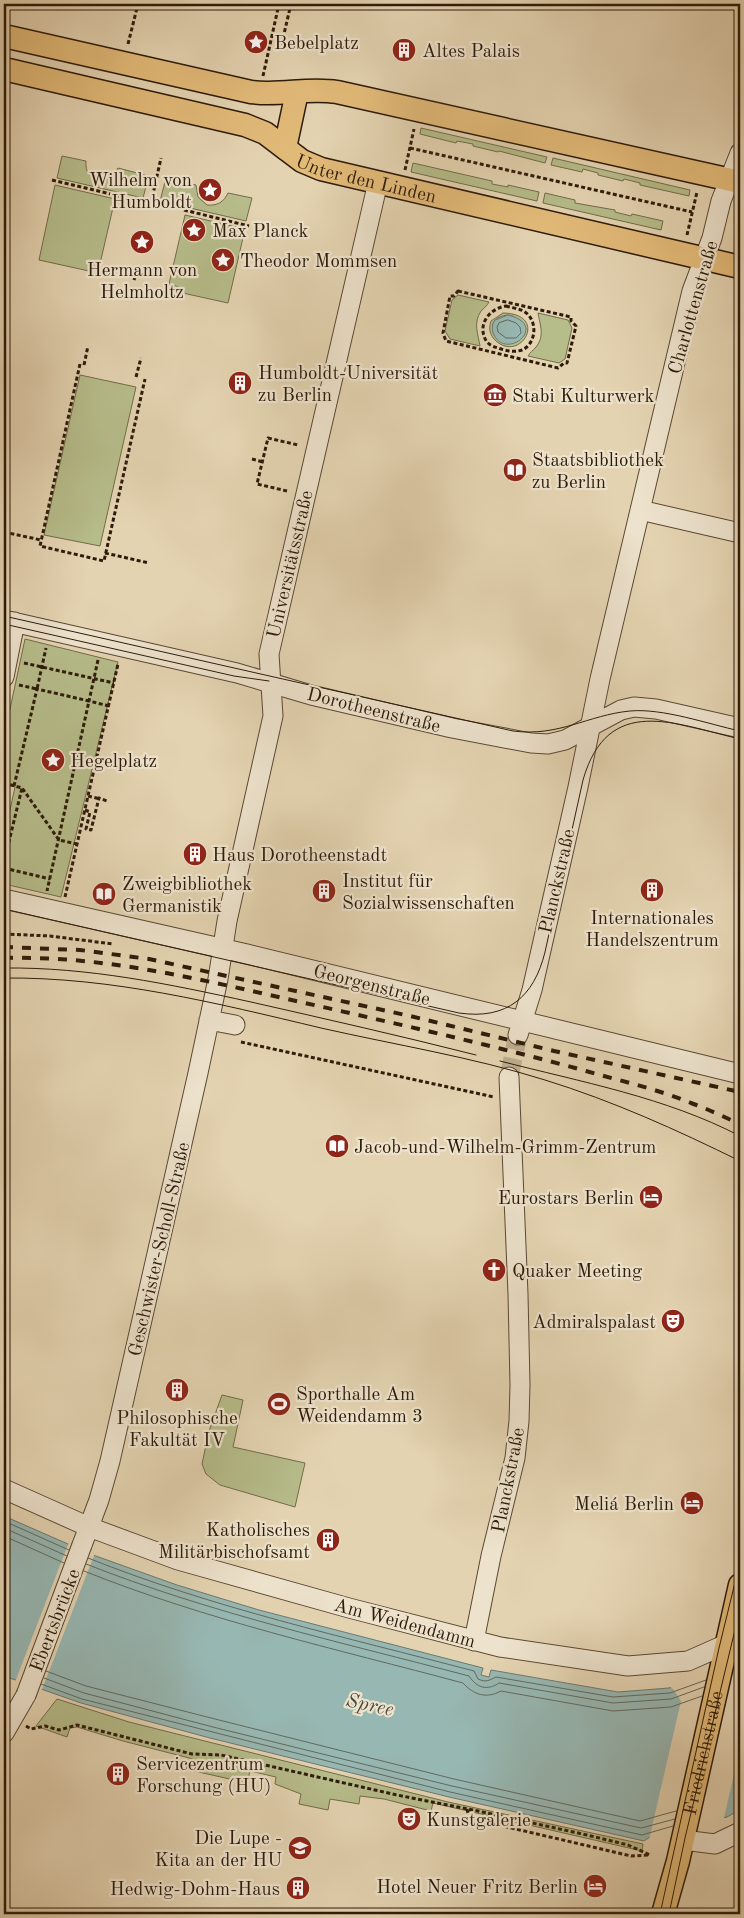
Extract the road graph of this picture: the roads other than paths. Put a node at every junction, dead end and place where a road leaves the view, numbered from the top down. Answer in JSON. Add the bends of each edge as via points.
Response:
{"nodes":[{"id":1,"x":4,"y":36,"type":"edge"},
{"id":2,"x":4,"y":69,"type":"edge"},
{"id":3,"x":297,"y":92,"type":"junction"},
{"id":4,"x":285,"y":148,"type":"junction"},
{"id":5,"x":740,"y":153,"type":"edge"},
{"id":6,"x":735,"y":181,"type":"edge"},
{"id":7,"x":378,"y":182,"type":"junction"},
{"id":8,"x":738,"y":256,"type":"edge"},
{"id":9,"x":704,"y":258,"type":"junction"},
{"id":10,"x":640,"y":510,"type":"junction"},
{"id":11,"x":740,"y":533,"type":"edge"},
{"id":12,"x":10,"y":621,"type":"edge"},
{"id":13,"x":6,"y":668,"type":"edge"},
{"id":14,"x":271,"y":683,"type":"junction"},
{"id":15,"x":4,"y":684,"type":"edge"},
{"id":16,"x":4,"y":690,"type":"edge"},
{"id":17,"x":590,"y":726,"type":"junction"},
{"id":18,"x":740,"y":728,"type":"edge"},
{"id":19,"x":4,"y":899,"type":"edge"},
{"id":20,"x":223,"y":949,"type":"junction"},
{"id":21,"x":209,"y":1020,"type":"junction"},
{"id":22,"x":520,"y":1028,"type":"junction"},
{"id":23,"x":233,"y":1032,"type":"road end"},
{"id":24,"x":740,"y":1074,"type":"edge"},
{"id":25,"x":510,"y":1078,"type":"tunnel mouth"},
{"id":26,"x":4,"y":1489,"type":"edge"},
{"id":27,"x":89,"y":1527,"type":"junction"},
{"id":28,"x":82,"y":1546,"type":"joint"},
{"id":29,"x":740,"y":1585,"type":"edge"},
{"id":30,"x":474,"y":1641,"type":"junction"},
{"id":31,"x":730,"y":1647,"type":"edge"},
{"id":32,"x":4,"y":1733,"type":"edge"},
{"id":33,"x":740,"y":1832,"type":"edge"},
{"id":34,"x":681,"y":1846,"type":"junction"},
{"id":35,"x":663,"y":1914,"type":"edge"},
{"id":36,"x":668,"y":1914,"type":"edge"}],
"edges":[{"from":1,"to":3,"type":"main road","via":[[258,93]]},
{"from":2,"to":4,"type":"main road","name":"Unter den Linden","via":[[238,123],[265,133]]},
{"from":3,"to":4,"type":"main road"},
{"from":3,"to":6,"type":"main road","via":[[337,92]]},
{"from":4,"to":7,"type":"main road","name":"Unter den Linden","via":[[316,167]]},
{"from":5,"to":6,"type":"street","name":"Charlottenstraße"},
{"from":6,"to":9,"type":"street","name":"Charlottenstraße","via":[[721,201]]},
{"from":7,"to":9,"type":"main road","name":"Unter den Linden"},
{"from":7,"to":14,"type":"street","name":"Universitätsstraße","via":[[271,643]]},
{"from":8,"to":9,"type":"main road","name":"Unter den Linden"},
{"from":9,"to":10,"type":"street","name":"Charlottenstraße","via":[[692,291]]},
{"from":10,"to":11,"type":"street"},
{"from":10,"to":17,"type":"street","name":"Charlottenstraße"},
{"from":12,"to":13,"type":"street"},
{"from":12,"to":14,"type":"street","name":"Dorotheenstraße"},
{"from":14,"to":17,"type":"street","name":"Dorotheenstraße","via":[[452,728],[531,743],[557,742]]},
{"from":14,"to":20,"type":"street","name":"Universitätsstraße","via":[[273,716]]},
{"from":15,"to":16,"type":"street"},
{"from":17,"to":18,"type":"street","name":"Dorotheenstraße","via":[[621,710],[638,707]]},
{"from":17,"to":22,"type":"street","name":"Planckstraße","via":[[532,990]]},
{"from":19,"to":20,"type":"street","name":"Georgenstraße"},
{"from":20,"to":21,"type":"street","name":"Geschwister-Scholl-Straße"},
{"from":20,"to":22,"type":"street","name":"Georgenstraße"},
{"from":21,"to":23,"type":"street"},
{"from":21,"to":27,"type":"street","name":"Geschwister-Scholl-Straße","via":[[110,1460]]},
{"from":22,"to":24,"type":"street","name":"Georgenstraße"},
{"from":25,"to":30,"type":"street","name":"Planckstraße","via":[[519,1421],[515,1458]]},
{"from":26,"to":27,"type":"street","name":"Am Weidendamm"},
{"from":27,"to":28,"type":"street","name":"Geschwister-Scholl-Straße"},
{"from":27,"to":30,"type":"street","name":"Am Weidendamm","via":[[200,1566]]},
{"from":28,"to":32,"type":"street","name":"Ebertsbrücke","bridge":true,"via":[[26,1695]]},
{"from":29,"to":31,"type":"main road","name":"Friedrichstraße"},
{"from":30,"to":31,"type":"street","name":"Am Weidendamm","via":[[625,1666],[688,1661]]},
{"from":31,"to":34,"type":"main road","name":"Friedrichstraße"},
{"from":33,"to":34,"type":"street","via":[[715,1844]]},
{"from":34,"to":35,"type":"main road","name":"Friedrichstraße"},
{"from":34,"to":36,"type":"main road","name":"Friedrichstraße"}]}
